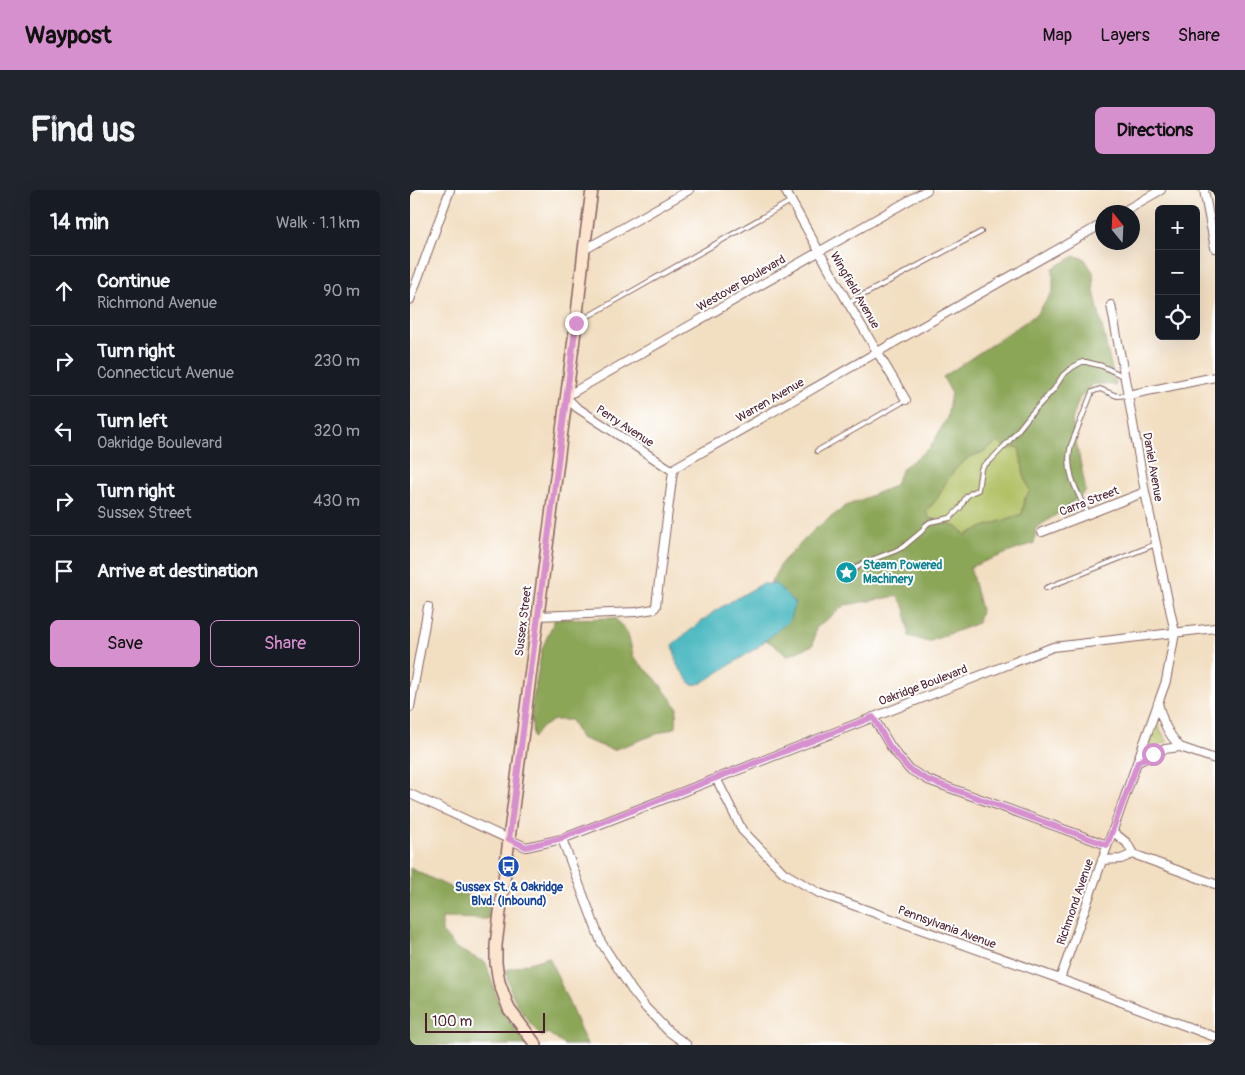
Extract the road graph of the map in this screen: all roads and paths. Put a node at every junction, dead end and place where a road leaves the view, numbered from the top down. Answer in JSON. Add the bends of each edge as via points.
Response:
{"nodes":[{"id":1,"x":450,"y":190,"type":"edge"},
{"id":2,"x":592,"y":190,"type":"edge"},
{"id":3,"x":689,"y":190,"type":"edge"},
{"id":4,"x":785,"y":190,"type":"edge"},
{"id":5,"x":927,"y":190,"type":"edge"},
{"id":6,"x":1161,"y":190,"type":"edge"},
{"id":7,"x":1204,"y":190,"type":"edge"},
{"id":8,"x":792,"y":200,"type":"junction"},
{"id":9,"x":1134,"y":205,"type":"edge"},
{"id":10,"x":1095,"y":228,"type":"edge"},
{"id":11,"x":981,"y":232,"type":"dead end"},
{"id":12,"x":1215,"y":248,"type":"edge"},
{"id":13,"x":584,"y":250,"type":"junction"},
{"id":14,"x":820,"y":252,"type":"junction"},
{"id":15,"x":410,"y":300,"type":"edge"},
{"id":16,"x":848,"y":303,"type":"junction"},
{"id":17,"x":1111,"y":305,"type":"dead end"},
{"id":18,"x":576,"y":323,"type":"junction"},
{"id":19,"x":877,"y":352,"type":"junction"},
{"id":20,"x":1125,"y":377,"type":"junction"},
{"id":21,"x":1215,"y":377,"type":"edge"},
{"id":22,"x":1128,"y":395,"type":"junction"},
{"id":23,"x":566,"y":397,"type":"junction"},
{"id":24,"x":906,"y":400,"type":"joint"},
{"id":25,"x":817,"y":451,"type":"dead end"},
{"id":26,"x":674,"y":471,"type":"junction"},
{"id":27,"x":1145,"y":492,"type":"junction"},
{"id":28,"x":1088,"y":514,"type":"junction"},
{"id":29,"x":1042,"y":532,"type":"dead end"},
{"id":30,"x":1156,"y":544,"type":"junction"},
{"id":31,"x":855,"y":570,"type":"dead end"},
{"id":32,"x":1046,"y":588,"type":"dead end"},
{"id":33,"x":428,"y":607,"type":"dead end"},
{"id":34,"x":538,"y":616,"type":"junction"},
{"id":35,"x":1215,"y":628,"type":"edge"},
{"id":36,"x":1175,"y":633,"type":"junction"},
{"id":37,"x":1158,"y":703,"type":"junction"},
{"id":38,"x":410,"y":707,"type":"edge"},
{"id":39,"x":873,"y":717,"type":"junction"},
{"id":40,"x":1180,"y":747,"type":"junction"},
{"id":41,"x":1215,"y":759,"type":"edge"},
{"id":42,"x":1138,"y":762,"type":"junction"},
{"id":43,"x":716,"y":778,"type":"junction"},
{"id":44,"x":410,"y":794,"type":"edge"},
{"id":45,"x":1112,"y":831,"type":"junction"},
{"id":46,"x":562,"y":838,"type":"junction"},
{"id":47,"x":509,"y":839,"type":"junction"},
{"id":48,"x":1107,"y":845,"type":"junction"},
{"id":49,"x":1133,"y":854,"type":"junction"},
{"id":50,"x":1102,"y":860,"type":"junction"},
{"id":51,"x":1215,"y":884,"type":"edge"},
{"id":52,"x":1060,"y":979,"type":"junction"},
{"id":53,"x":1215,"y":1037,"type":"edge"},
{"id":54,"x":536,"y":1045,"type":"edge"},
{"id":55,"x":687,"y":1045,"type":"edge"}],
"edges":[{"from":1,"to":15,"type":"street"},
{"from":2,"to":13,"type":"street","name":"Sussex Street"},
{"from":3,"to":13,"type":"street"},
{"from":4,"to":8,"type":"street","name":"Wingfield Avenue"},
{"from":5,"to":14,"type":"street","name":"Westover Boulevard"},
{"from":6,"to":9,"type":"street"},
{"from":7,"to":12,"type":"street"},
{"from":8,"to":14,"type":"street","name":"Wingfield Avenue"},
{"from":8,"to":18,"type":"lane"},
{"from":10,"to":19,"type":"street","name":"Warren Avenue"},
{"from":11,"to":16,"type":"lane"},
{"from":13,"to":18,"type":"street","name":"Sussex Street"},
{"from":14,"to":16,"type":"street","name":"Wingfield Avenue"},
{"from":14,"to":23,"type":"street","name":"Westover Boulevard"},
{"from":16,"to":19,"type":"street","name":"Wingfield Avenue"},
{"from":17,"to":20,"type":"street","name":"Daniel Avenue"},
{"from":18,"to":23,"type":"street","name":"Sussex Street"},
{"from":19,"to":24,"type":"street","name":"Wingfield Avenue"},
{"from":19,"to":26,"type":"street","name":"Warren Avenue","via":[[681,463]]},
{"from":20,"to":22,"type":"street","name":"Daniel Avenue"},
{"from":20,"to":31,"type":"lane","via":[[1086,362],[1073,367],[984,465],[978,490],[966,497],[955,514],[930,522],[903,547]]},
{"from":21,"to":22,"type":"street"},
{"from":22,"to":27,"type":"street","name":"Daniel Avenue"},
{"from":22,"to":28,"type":"lane","via":[[1117,396],[1100,389],[1092,392],[1071,445],[1069,464],[1072,481]]},
{"from":23,"to":26,"type":"street","name":"Perry Avenue","via":[[576,407]]},
{"from":23,"to":34,"type":"street","name":"Sussex Street"},
{"from":24,"to":25,"type":"lane"},
{"from":26,"to":34,"type":"street","via":[[654,609]]},
{"from":27,"to":28,"type":"street","name":"Carra Street"},
{"from":27,"to":30,"type":"street","name":"Daniel Avenue"},
{"from":28,"to":29,"type":"street","name":"Carra Street"},
{"from":30,"to":32,"type":"lane"},
{"from":30,"to":36,"type":"street","name":"Daniel Avenue"},
{"from":33,"to":38,"type":"street"},
{"from":34,"to":47,"type":"street","name":"Sussex Street"},
{"from":35,"to":36,"type":"street","name":"Oakridge Boulevard"},
{"from":36,"to":37,"type":"street","name":"Richmond Avenue","via":[[1166,681]]},
{"from":36,"to":39,"type":"street","name":"Oakridge Boulevard","via":[[1053,647]]},
{"from":37,"to":40,"type":"street","via":[[1170,735]]},
{"from":37,"to":42,"type":"street","name":"Richmond Avenue"},
{"from":39,"to":43,"type":"street","name":"Oakridge Boulevard"},
{"from":39,"to":48,"type":"street","via":[[890,747],[909,769],[928,780]]},
{"from":40,"to":41,"type":"street"},
{"from":40,"to":42,"type":"street","via":[[1165,749]]},
{"from":42,"to":45,"type":"street","name":"Richmond Avenue"},
{"from":43,"to":46,"type":"street","name":"Oakridge Boulevard"},
{"from":43,"to":52,"type":"street","name":"Pennsylvania Avenue","via":[[742,830],[784,873],[819,893]]},
{"from":44,"to":47,"type":"street","name":"Oakridge Boulevard"},
{"from":45,"to":48,"type":"street","name":"Richmond Avenue"},
{"from":45,"to":49,"type":"street","via":[[1127,843]]},
{"from":46,"to":47,"type":"street","name":"Oakridge Boulevard","via":[[526,847]]},
{"from":46,"to":55,"type":"street","via":[[601,942],[646,1008]]},
{"from":47,"to":54,"type":"street","name":"Sussex Street","via":[[496,963],[509,1009]]},
{"from":48,"to":50,"type":"street","name":"Richmond Avenue"},
{"from":49,"to":50,"type":"street","via":[[1121,859]]},
{"from":49,"to":51,"type":"street"},
{"from":50,"to":52,"type":"street","name":"Richmond Avenue"},
{"from":52,"to":53,"type":"street","name":"Pennsylvania Avenue"}]}
